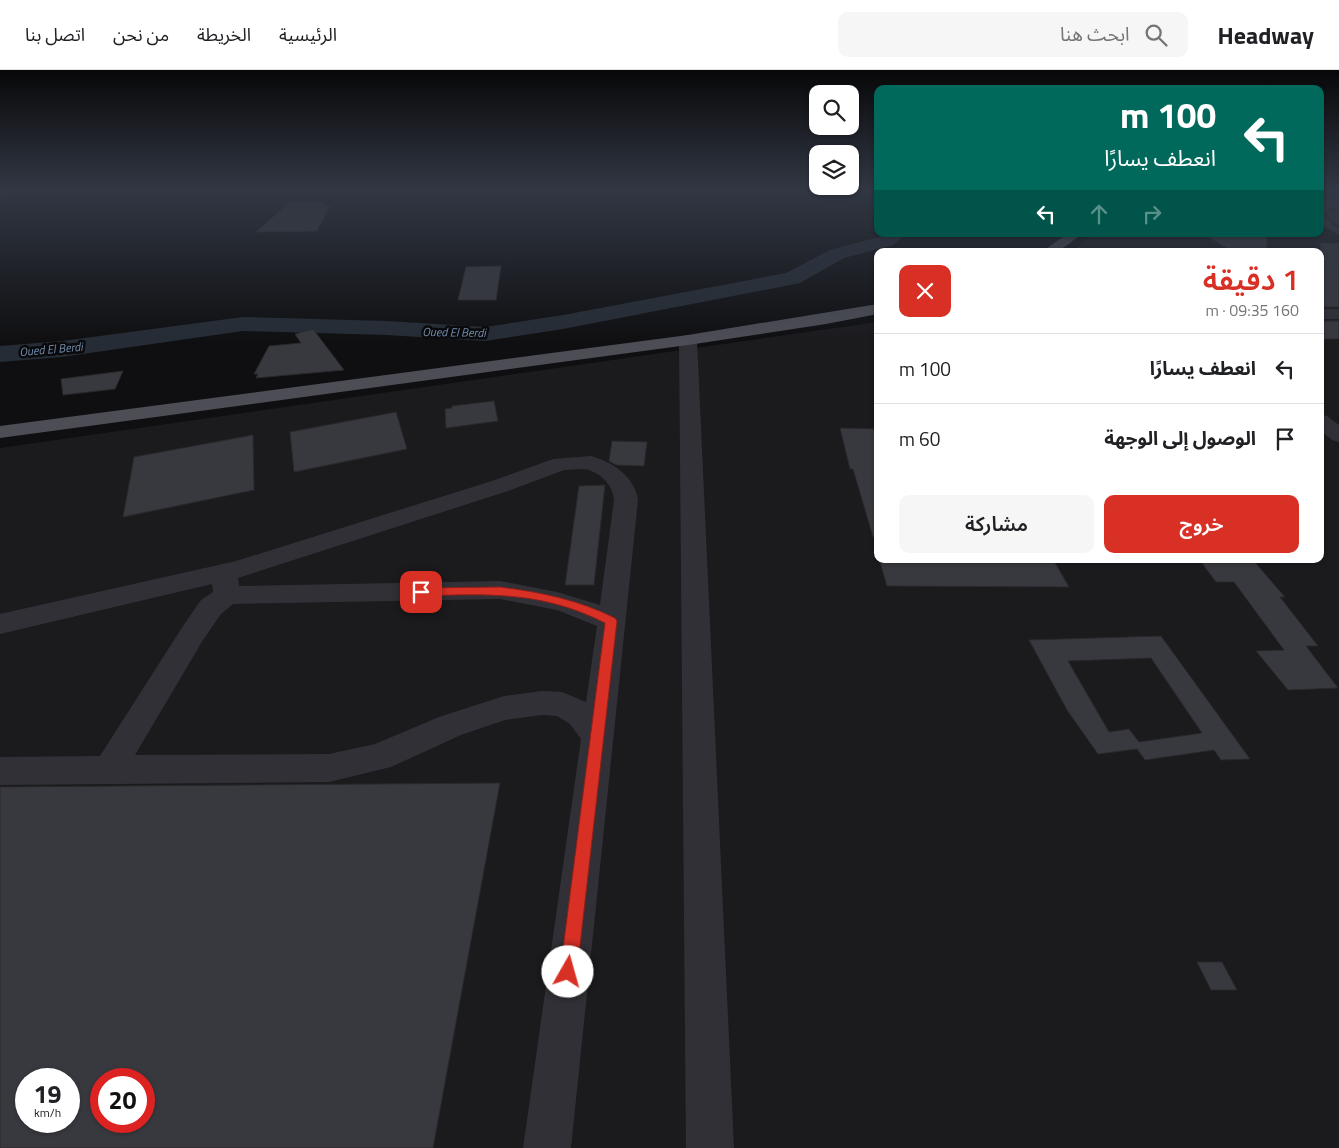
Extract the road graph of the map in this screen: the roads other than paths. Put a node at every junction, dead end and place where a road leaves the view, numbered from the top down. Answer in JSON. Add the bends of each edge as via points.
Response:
{"nodes":[{"id":1,"x":874,"y":310,"type":"edge"},
{"id":2,"x":1324,"y":314,"type":"edge"},
{"id":3,"x":1339,"y":314,"type":"edge"},
{"id":4,"x":688,"y":340,"type":"junction"},
{"id":5,"x":1324,"y":423,"type":"edge"},
{"id":6,"x":0,"y":432,"type":"edge"},
{"id":7,"x":1339,"y":436,"type":"edge"},
{"id":8,"x":226,"y":584,"type":"junction"},
{"id":9,"x":611,"y":621,"type":"junction"},
{"id":10,"x":0,"y":624,"type":"edge"},
{"id":11,"x":597,"y":737,"type":"junction"},
{"id":12,"x":109,"y":770,"type":"junction"},
{"id":13,"x":0,"y":772,"type":"edge"},
{"id":14,"x":547,"y":1148,"type":"edge"},
{"id":15,"x":710,"y":1148,"type":"edge"}],
"edges":[{"from":1,"to":4,"type":"main road"},
{"from":2,"to":3,"type":"street"},
{"from":4,"to":6,"type":"main road"},
{"from":4,"to":15,"type":"street"},
{"from":5,"to":7,"type":"street"},
{"from":8,"to":9,"type":"street","via":[[500,590],[561,602]]},
{"from":8,"to":9,"type":"street","via":[[275,559],[561,464],[591,463],[610,474],[625,489]]},
{"from":8,"to":10,"type":"street"},
{"from":8,"to":12,"type":"street"},
{"from":9,"to":11,"type":"street"},
{"from":11,"to":12,"type":"street","via":[[581,715],[562,704],[542,702],[504,708],[450,726],[379,757],[330,768]]},
{"from":11,"to":14,"type":"street"},
{"from":12,"to":13,"type":"street"}]}
